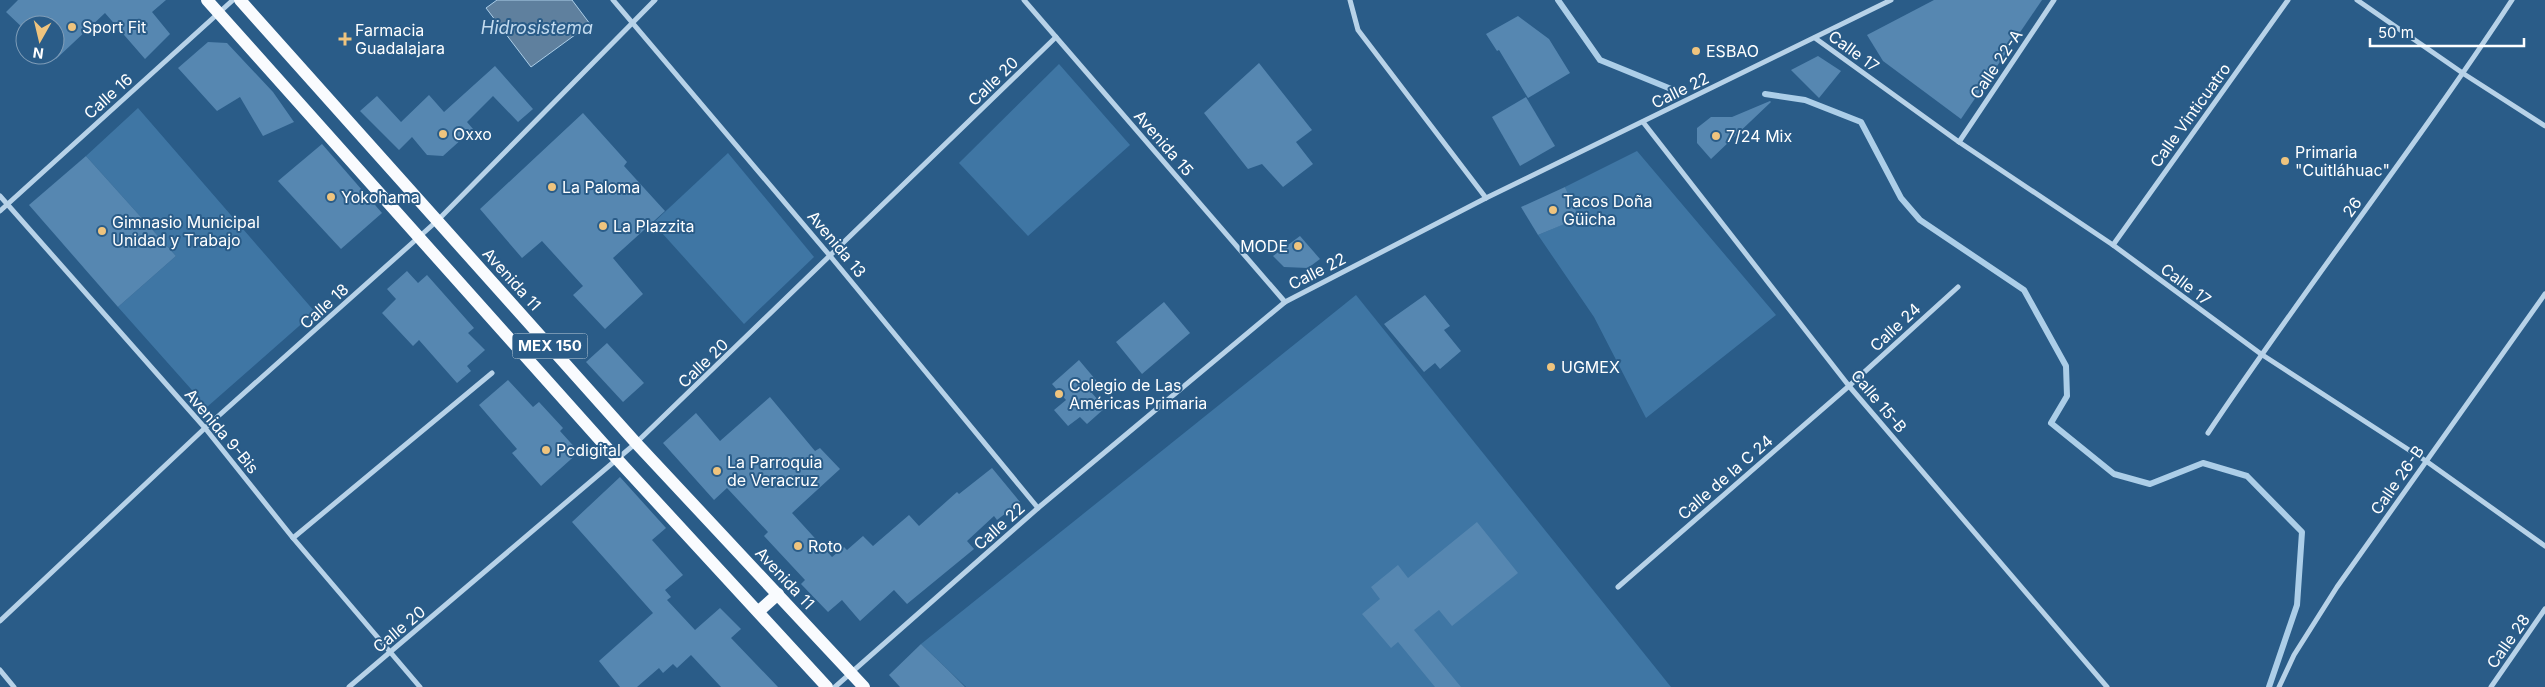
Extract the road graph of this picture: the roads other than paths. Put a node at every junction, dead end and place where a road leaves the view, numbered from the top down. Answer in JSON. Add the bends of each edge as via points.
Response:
{"nodes":[{"id":1,"x":208,"y":0,"type":"edge"},
{"id":2,"x":233,"y":0,"type":"edge"},
{"id":3,"x":240,"y":0,"type":"edge"},
{"id":4,"x":613,"y":0,"type":"edge"},
{"id":5,"x":656,"y":0,"type":"edge"},
{"id":6,"x":1024,"y":0,"type":"edge"},
{"id":7,"x":1350,"y":0,"type":"edge"},
{"id":8,"x":1891,"y":0,"type":"edge"},
{"id":9,"x":2054,"y":0,"type":"edge"},
{"id":10,"x":2288,"y":0,"type":"edge"},
{"id":11,"x":2356,"y":0,"type":"edge"},
{"id":12,"x":2512,"y":0,"type":"edge"},
{"id":13,"x":220,"y":13,"type":"junction"},
{"id":14,"x":632,"y":23,"type":"junction"},
{"id":15,"x":1056,"y":37,"type":"junction"},
{"id":16,"x":1815,"y":38,"type":"junction"},
{"id":17,"x":2464,"y":74,"type":"junction"},
{"id":18,"x":1643,"y":122,"type":"junction"},
{"id":19,"x":2545,"y":126,"type":"edge"},
{"id":20,"x":1959,"y":142,"type":"junction"},
{"id":21,"x":0,"y":196,"type":"edge"},
{"id":22,"x":1486,"y":198,"type":"junction"},
{"id":23,"x":7,"y":204,"type":"junction"},
{"id":24,"x":0,"y":211,"type":"edge"},
{"id":25,"x":438,"y":220,"type":"junction"},
{"id":26,"x":420,"y":237,"type":"junction"},
{"id":27,"x":2113,"y":245,"type":"junction"},
{"id":28,"x":831,"y":257,"type":"junction"},
{"id":29,"x":1958,"y":287,"type":"dead end"},
{"id":30,"x":2545,"y":294,"type":"edge"},
{"id":31,"x":1285,"y":302,"type":"junction"},
{"id":32,"x":2261,"y":354,"type":"junction"},
{"id":33,"x":492,"y":373,"type":"dead end"},
{"id":34,"x":1849,"y":386,"type":"junction"},
{"id":35,"x":206,"y":428,"type":"junction"},
{"id":36,"x":2208,"y":434,"type":"dead end"},
{"id":37,"x":636,"y":443,"type":"junction"},
{"id":38,"x":617,"y":459,"type":"junction"},
{"id":39,"x":2426,"y":461,"type":"junction"},
{"id":40,"x":1038,"y":508,"type":"junction"},
{"id":41,"x":293,"y":538,"type":"junction"},
{"id":42,"x":2545,"y":546,"type":"edge"},
{"id":43,"x":1618,"y":587,"type":"dead end"},
{"id":44,"x":778,"y":594,"type":"junction"},
{"id":45,"x":2545,"y":609,"type":"edge"},
{"id":46,"x":759,"y":611,"type":"junction"},
{"id":47,"x":0,"y":621,"type":"edge"},
{"id":48,"x":390,"y":652,"type":"junction"},
{"id":49,"x":0,"y":670,"type":"edge"},
{"id":50,"x":851,"y":674,"type":"junction"},
{"id":51,"x":14,"y":687,"type":"edge"},
{"id":52,"x":349,"y":687,"type":"edge"},
{"id":53,"x":420,"y":687,"type":"edge"},
{"id":54,"x":827,"y":687,"type":"edge"},
{"id":55,"x":835,"y":687,"type":"edge"},
{"id":56,"x":864,"y":687,"type":"edge"},
{"id":57,"x":2107,"y":687,"type":"edge"},
{"id":58,"x":2279,"y":687,"type":"edge"},
{"id":59,"x":2491,"y":687,"type":"edge"}],
"edges":[{"from":1,"to":13,"type":"main road","number":"MEX 150"},
{"from":2,"to":13,"type":"street","name":"Calle 16"},
{"from":3,"to":25,"type":"main road","name":"Avenida 11","number":"MEX 150"},
{"from":4,"to":14,"type":"street","name":"Avenida 13"},
{"from":5,"to":14,"type":"street","name":"Calle 18"},
{"from":6,"to":15,"type":"street","name":"Avenida 15"},
{"from":7,"to":22,"type":"street","via":[[1358,30]]},
{"from":8,"to":16,"type":"street","name":"Calle 22"},
{"from":9,"to":20,"type":"street","name":"Calle 22-A"},
{"from":10,"to":27,"type":"street","name":"Calle Vinticuatro"},
{"from":11,"to":17,"type":"street"},
{"from":12,"to":17,"type":"street","name":"26"},
{"from":13,"to":23,"type":"street","name":"Calle 16"},
{"from":13,"to":26,"type":"main road","number":"MEX 150"},
{"from":14,"to":25,"type":"street","name":"Calle 18"},
{"from":14,"to":28,"type":"street","name":"Avenida 13"},
{"from":15,"to":28,"type":"street","name":"Calle 20"},
{"from":15,"to":31,"type":"street","name":"Avenida 15"},
{"from":16,"to":18,"type":"street","name":"Calle 22"},
{"from":16,"to":20,"type":"street","name":"Calle 17"},
{"from":17,"to":19,"type":"street"},
{"from":17,"to":32,"type":"street","name":"26"},
{"from":18,"to":22,"type":"street","name":"Calle 22"},
{"from":18,"to":34,"type":"street","name":"Calle 15-B"},
{"from":20,"to":27,"type":"street","name":"Calle 17"},
{"from":21,"to":23,"type":"street","name":"Avenida 9-Bis"},
{"from":22,"to":31,"type":"street","name":"Calle 22"},
{"from":23,"to":24,"type":"street","name":"Calle 16"},
{"from":23,"to":35,"type":"street","name":"Avenida 9-Bis"},
{"from":25,"to":26,"type":"street","name":"Calle 18"},
{"from":25,"to":37,"type":"main road","name":"Avenida 11","number":"MEX 150"},
{"from":26,"to":35,"type":"street","name":"Calle 18"},
{"from":26,"to":38,"type":"main road","number":"MEX 150"},
{"from":27,"to":32,"type":"street","name":"Calle 17"},
{"from":28,"to":37,"type":"street","name":"Calle 20"},
{"from":28,"to":40,"type":"street","name":"Avenida 13"},
{"from":29,"to":34,"type":"street","name":"Calle 24"},
{"from":30,"to":39,"type":"street","name":"Calle 26-B"},
{"from":31,"to":40,"type":"street","name":"Calle 22"},
{"from":32,"to":36,"type":"street","name":"26"},
{"from":32,"to":39,"type":"street","name":"Calle 17"},
{"from":33,"to":41,"type":"street"},
{"from":34,"to":43,"type":"street","name":"Calle de la C 24"},
{"from":34,"to":57,"type":"street","name":"Calle 15-B"},
{"from":35,"to":41,"type":"street","name":"Avenida 9-Bis"},
{"from":35,"to":47,"type":"street","name":"Calle 18"},
{"from":37,"to":38,"type":"street","name":"Calle 20"},
{"from":37,"to":44,"type":"main road","name":"Avenida 11","number":"MEX 150"},
{"from":38,"to":46,"type":"main road","number":"MEX 150"},
{"from":38,"to":48,"type":"street","name":"Calle 20"},
{"from":39,"to":42,"type":"street","name":"Calle 17"},
{"from":39,"to":58,"type":"street","name":"Calle 26-B","via":[[2337,587],[2294,655]]},
{"from":40,"to":50,"type":"street","name":"Calle 22"},
{"from":41,"to":48,"type":"street","name":"Avenida 9-Bis"},
{"from":44,"to":46,"type":"main road"},
{"from":44,"to":50,"type":"main road","name":"Avenida 11","number":"MEX 150"},
{"from":45,"to":59,"type":"street","name":"Calle 28"},
{"from":46,"to":54,"type":"main road","number":"MEX 150"},
{"from":48,"to":52,"type":"street","name":"Calle 20"},
{"from":48,"to":53,"type":"street","name":"Avenida 9-Bis"},
{"from":49,"to":51,"type":"street"},
{"from":50,"to":55,"type":"street","name":"Calle 22"},
{"from":50,"to":56,"type":"main road","name":"Avenida 11","number":"MEX 150"}]}
